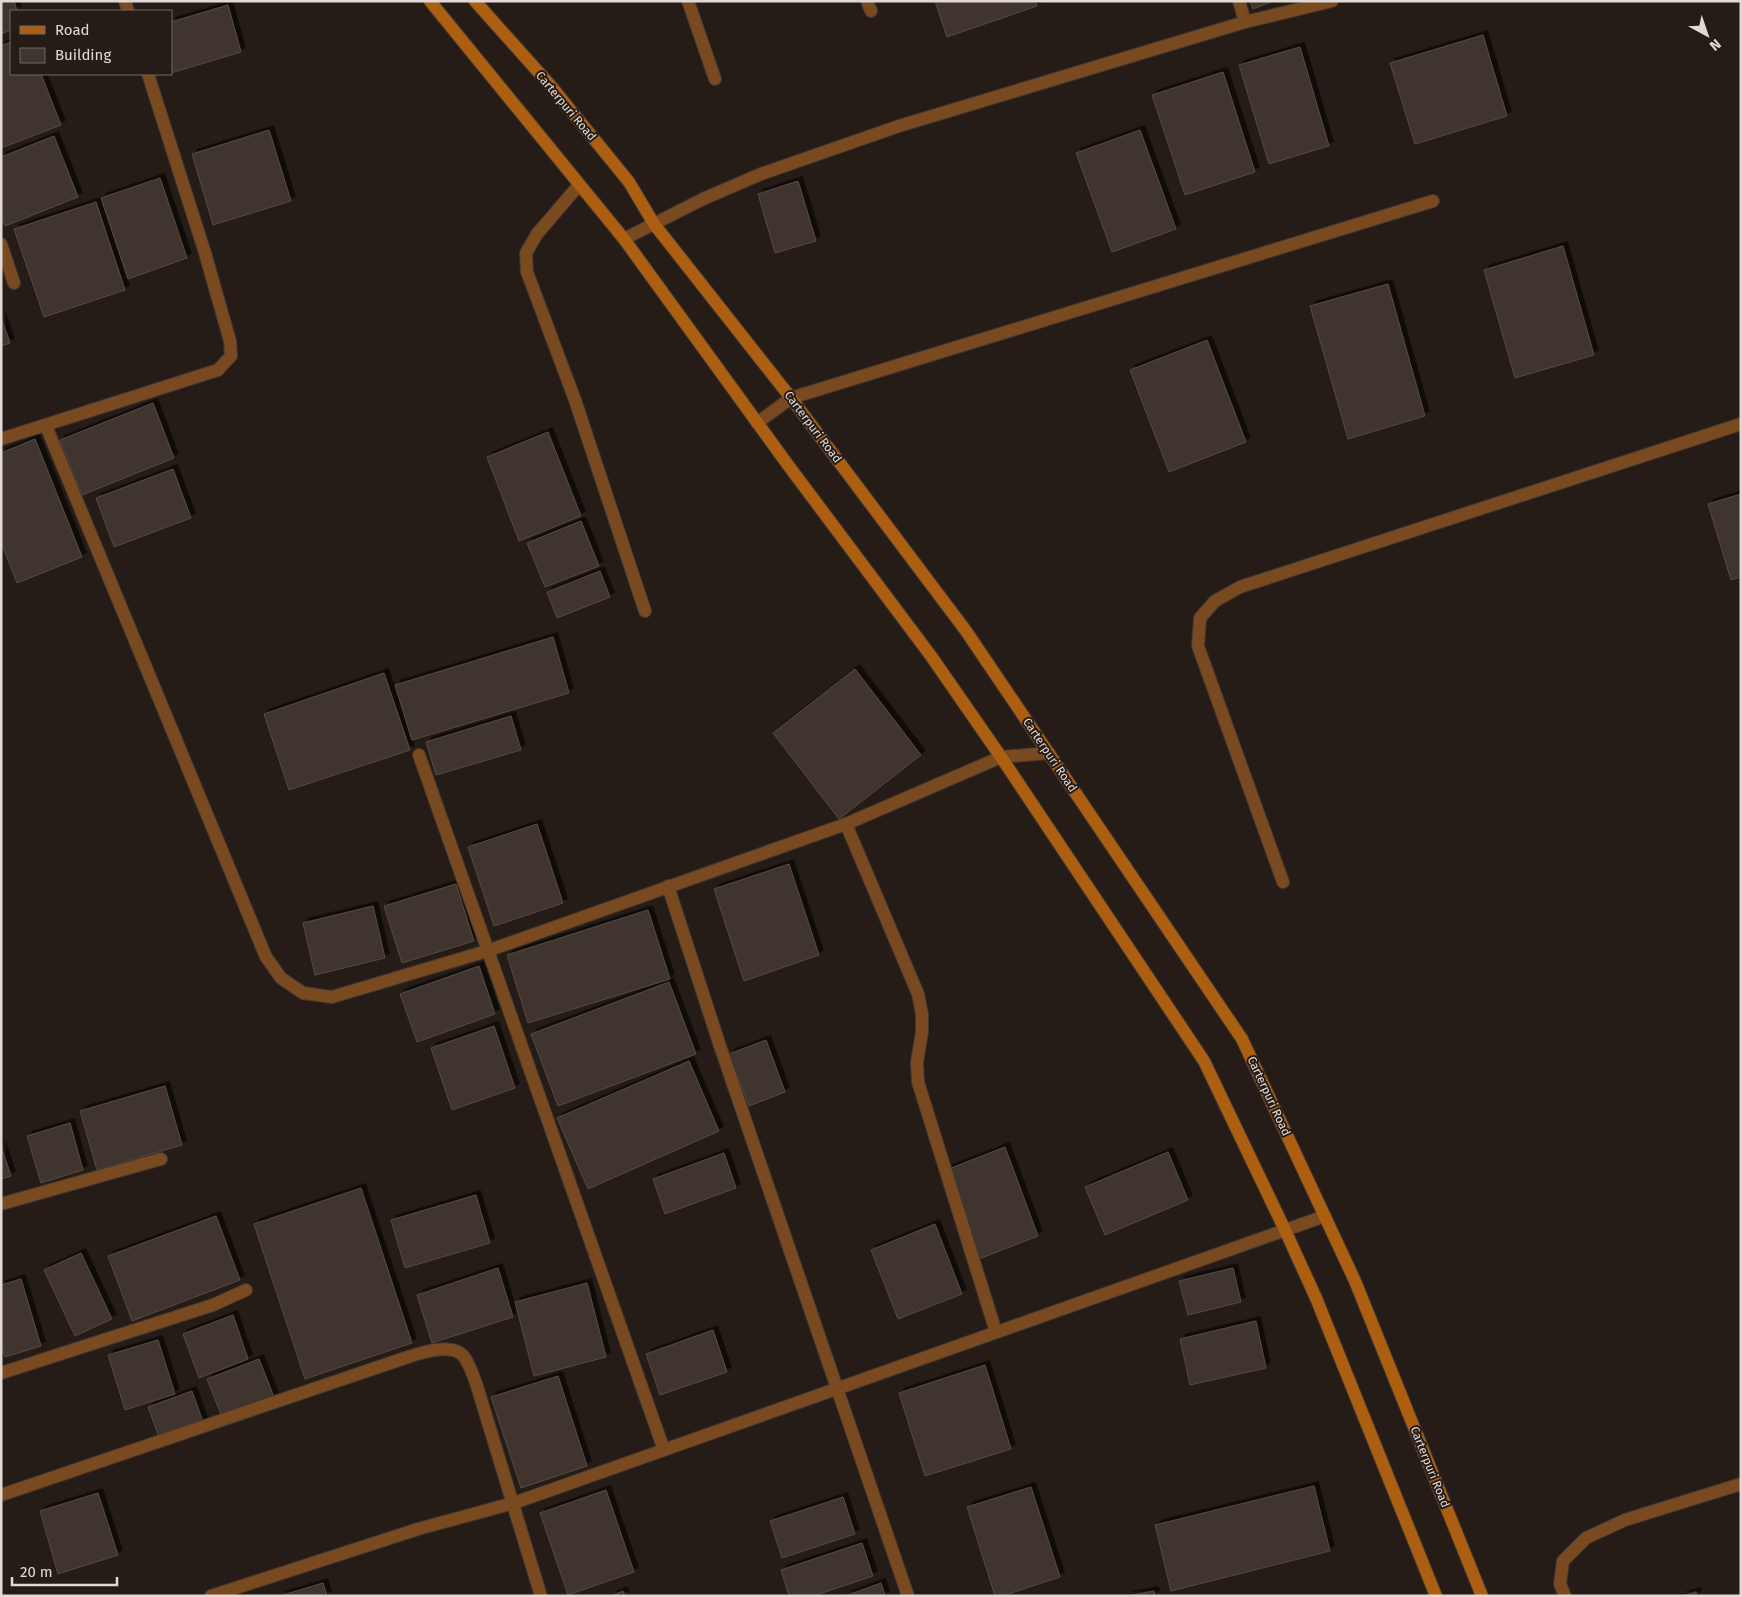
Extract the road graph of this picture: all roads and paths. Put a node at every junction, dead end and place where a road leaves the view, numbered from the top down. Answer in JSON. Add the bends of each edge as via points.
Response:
{"nodes":[{"id":1,"x":430,"y":1,"type":"edge"},
{"id":2,"x":475,"y":1,"type":"edge"},
{"id":3,"x":688,"y":1,"type":"edge"},
{"id":4,"x":1239,"y":1,"type":"edge"},
{"id":5,"x":1332,"y":1,"type":"edge"},
{"id":6,"x":1245,"y":22,"type":"junction"},
{"id":7,"x":148,"y":75,"type":"edge"},
{"id":8,"x":715,"y":79,"type":"dead end"},
{"id":9,"x":579,"y":186,"type":"junction"},
{"id":10,"x":1433,"y":201,"type":"dead end"},
{"id":11,"x":654,"y":224,"type":"junction"},
{"id":12,"x":624,"y":239,"type":"junction"},
{"id":13,"x":1,"y":244,"type":"edge"},
{"id":14,"x":14,"y":283,"type":"dead end"},
{"id":15,"x":791,"y":398,"type":"junction"},
{"id":16,"x":757,"y":423,"type":"junction"},
{"id":17,"x":1741,"y":424,"type":"edge"},
{"id":18,"x":46,"y":426,"type":"junction"},
{"id":19,"x":1,"y":439,"type":"edge"},
{"id":20,"x":644,"y":612,"type":"dead end"},
{"id":21,"x":1049,"y":753,"type":"junction"},
{"id":22,"x":419,"y":755,"type":"dead end"},
{"id":23,"x":1001,"y":757,"type":"junction"},
{"id":24,"x":846,"y":824,"type":"junction"},
{"id":25,"x":1283,"y":882,"type":"dead end"},
{"id":26,"x":668,"y":886,"type":"junction"},
{"id":27,"x":487,"y":951,"type":"junction"},
{"id":28,"x":161,"y":1159,"type":"dead end"},
{"id":29,"x":1,"y":1204,"type":"edge"},
{"id":30,"x":1325,"y":1216,"type":"junction"},
{"id":31,"x":1285,"y":1230,"type":"junction"},
{"id":32,"x":246,"y":1290,"type":"dead end"},
{"id":33,"x":996,"y":1332,"type":"junction"},
{"id":34,"x":1,"y":1373,"type":"edge"},
{"id":35,"x":838,"y":1388,"type":"junction"},
{"id":36,"x":664,"y":1450,"type":"junction"},
{"id":37,"x":1741,"y":1484,"type":"edge"},
{"id":38,"x":1,"y":1495,"type":"edge"},
{"id":39,"x":514,"y":1503,"type":"junction"},
{"id":40,"x":210,"y":1596,"type":"edge"},
{"id":41,"x":541,"y":1596,"type":"edge"},
{"id":42,"x":908,"y":1596,"type":"edge"},
{"id":43,"x":1436,"y":1596,"type":"edge"},
{"id":44,"x":1482,"y":1596,"type":"edge"},
{"id":45,"x":1565,"y":1596,"type":"edge"}],
"edges":[{"from":1,"to":9,"type":"main road"},
{"from":2,"to":11,"type":"main road","name":"Carterpuri Road","via":[[550,85],[622,174]]},
{"from":3,"to":8,"type":"street"},
{"from":4,"to":6,"type":"street"},
{"from":5,"to":6,"type":"street"},
{"from":6,"to":11,"type":"street","via":[[899,126],[762,174]]},
{"from":7,"to":18,"type":"street","via":[[205,253],[230,342],[230,356],[218,370]]},
{"from":9,"to":12,"type":"main road"},
{"from":9,"to":20,"type":"street","via":[[537,234],[526,253],[527,272],[574,400]]},
{"from":10,"to":15,"type":"street"},
{"from":11,"to":12,"type":"street"},
{"from":11,"to":15,"type":"main road","name":"Carterpuri Road"},
{"from":12,"to":16,"type":"main road"},
{"from":13,"to":14,"type":"street"},
{"from":15,"to":16,"type":"street"},
{"from":15,"to":21,"type":"main road","name":"Carterpuri Road","via":[[966,631]]},
{"from":16,"to":23,"type":"main road","via":[[931,656]]},
{"from":17,"to":25,"type":"street","via":[[1240,586],[1215,601],[1200,618],[1198,646]]},
{"from":18,"to":19,"type":"street"},
{"from":18,"to":27,"type":"street","via":[[266,957],[281,978],[303,993],[332,997]]},
{"from":21,"to":23,"type":"street"},
{"from":21,"to":30,"type":"main road","name":"Carterpuri Road","via":[[1242,1039]]},
{"from":22,"to":27,"type":"street"},
{"from":23,"to":24,"type":"street"},
{"from":23,"to":31,"type":"main road","via":[[1204,1061]]},
{"from":24,"to":26,"type":"street"},
{"from":24,"to":33,"type":"street","via":[[918,994],[922,1014],[918,1082]]},
{"from":26,"to":27,"type":"street"},
{"from":26,"to":35,"type":"street"},
{"from":27,"to":36,"type":"street"},
{"from":28,"to":29,"type":"street"},
{"from":30,"to":31,"type":"street"},
{"from":30,"to":44,"type":"main road","name":"Carterpuri Road","via":[[1355,1281]]},
{"from":31,"to":33,"type":"street"},
{"from":31,"to":43,"type":"main road","via":[[1316,1298]]},
{"from":32,"to":34,"type":"street","via":[[213,1305]]},
{"from":33,"to":35,"type":"street"},
{"from":35,"to":36,"type":"street"},
{"from":35,"to":42,"type":"street"},
{"from":36,"to":39,"type":"street"},
{"from":37,"to":45,"type":"street","via":[[1625,1520],[1586,1538],[1563,1561],[1560,1584]]},
{"from":38,"to":39,"type":"street","via":[[411,1356],[454,1350],[464,1356],[476,1384]]},
{"from":39,"to":40,"type":"street","via":[[418,1529]]},
{"from":39,"to":41,"type":"street"}]}
